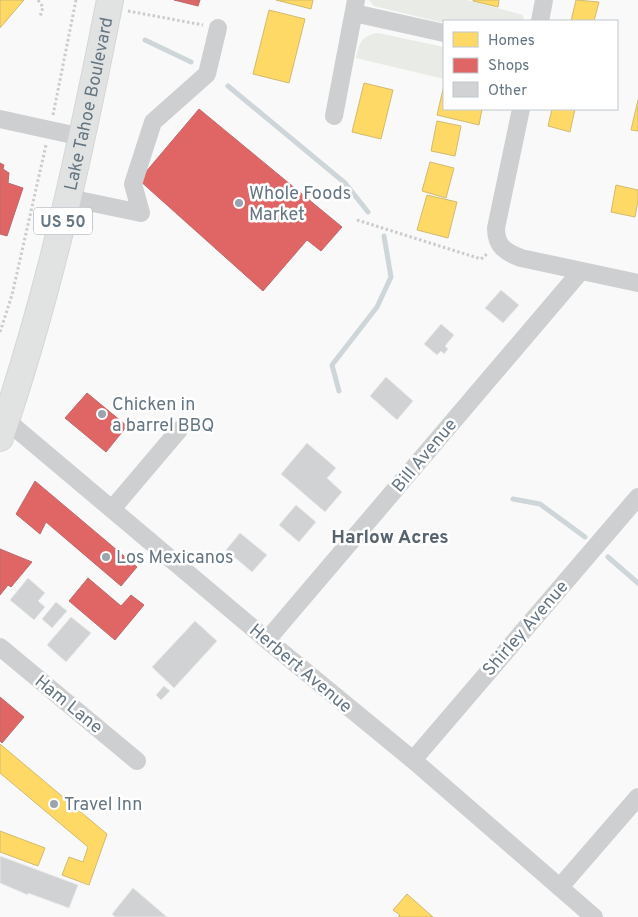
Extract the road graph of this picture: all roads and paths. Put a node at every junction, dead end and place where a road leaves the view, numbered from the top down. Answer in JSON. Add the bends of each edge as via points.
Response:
{"nodes":[{"id":1,"x":38,"y":0,"type":"edge"},
{"id":2,"x":76,"y":0,"type":"edge"},
{"id":3,"x":544,"y":0,"type":"edge"},
{"id":4,"x":109,"y":4,"type":"edge"},
{"id":5,"x":355,"y":6,"type":"edge"},
{"id":6,"x":40,"y":18,"type":"dead end"},
{"id":7,"x":540,"y":20,"type":"edge"},
{"id":8,"x":218,"y":28,"type":"joint"},
{"id":9,"x":443,"y":33,"type":"edge"},
{"id":10,"x":521,"y":110,"type":"edge"},
{"id":11,"x":334,"y":116,"type":"dead end"},
{"id":12,"x":0,"y":119,"type":"edge"},
{"id":13,"x":50,"y":130,"type":"junction"},
{"id":14,"x":82,"y":137,"type":"junction"},
{"id":15,"x":69,"y":198,"type":"junction"},
{"id":16,"x":357,"y":220,"type":"dead end"},
{"id":17,"x":498,"y":243,"type":"junction"},
{"id":18,"x":581,"y":271,"type":"junction"},
{"id":19,"x":638,"y":283,"type":"edge"},
{"id":20,"x":0,"y":332,"type":"edge"},
{"id":21,"x":4,"y":416,"type":"edge"},
{"id":22,"x":179,"y":430,"type":"dead end"},
{"id":23,"x":638,"y":497,"type":"edge"},
{"id":24,"x":112,"y":508,"type":"junction"},
{"id":25,"x":267,"y":640,"type":"junction"},
{"id":26,"x":0,"y":647,"type":"edge"},
{"id":27,"x":138,"y":760,"type":"dead end"},
{"id":28,"x":413,"y":760,"type":"junction"},
{"id":29,"x":638,"y":797,"type":"edge"},
{"id":30,"x":560,"y":887,"type":"junction"},
{"id":31,"x":594,"y":917,"type":"edge"}],
"edges":[{"from":1,"to":6,"type":"path","via":[[43,7]]},
{"from":2,"to":13,"type":"path"},
{"from":3,"to":7,"type":"street"},
{"from":4,"to":8,"type":"path"},
{"from":4,"to":14,"type":"highway","name":"Lake Tahoe Boulevard","number":"US 50"},
{"from":5,"to":9,"type":"street"},
{"from":5,"to":11,"type":"street"},
{"from":8,"to":15,"type":"street","via":[[207,74],[153,122],[132,184],[141,212]]},
{"from":10,"to":17,"type":"street","via":[[496,228]]},
{"from":12,"to":13,"type":"street"},
{"from":13,"to":14,"type":"street"},
{"from":13,"to":20,"type":"path","via":[[12,295]]},
{"from":14,"to":15,"type":"highway","name":"Lake Tahoe Boulevard","number":"US 50"},
{"from":15,"to":21,"type":"highway","name":"Lake Tahoe Boulevard","number":"US 50","via":[[46,288]]},
{"from":16,"to":17,"type":"path","via":[[481,259]]},
{"from":17,"to":18,"type":"street","via":[[508,253],[521,258]]},
{"from":18,"to":19,"type":"street"},
{"from":18,"to":25,"type":"street","name":"Bill Avenue"},
{"from":21,"to":24,"type":"street","name":"Herbert Avenue"},
{"from":22,"to":24,"type":"street"},
{"from":23,"to":28,"type":"street","name":"Shirley Avenue"},
{"from":24,"to":25,"type":"street","name":"Herbert Avenue"},
{"from":25,"to":28,"type":"street","name":"Herbert Avenue"},
{"from":26,"to":27,"type":"street","name":"Ham Lane"},
{"from":28,"to":30,"type":"street","name":"Herbert Avenue"},
{"from":29,"to":30,"type":"street"},
{"from":30,"to":31,"type":"street","name":"Herbert Avenue"}]}
